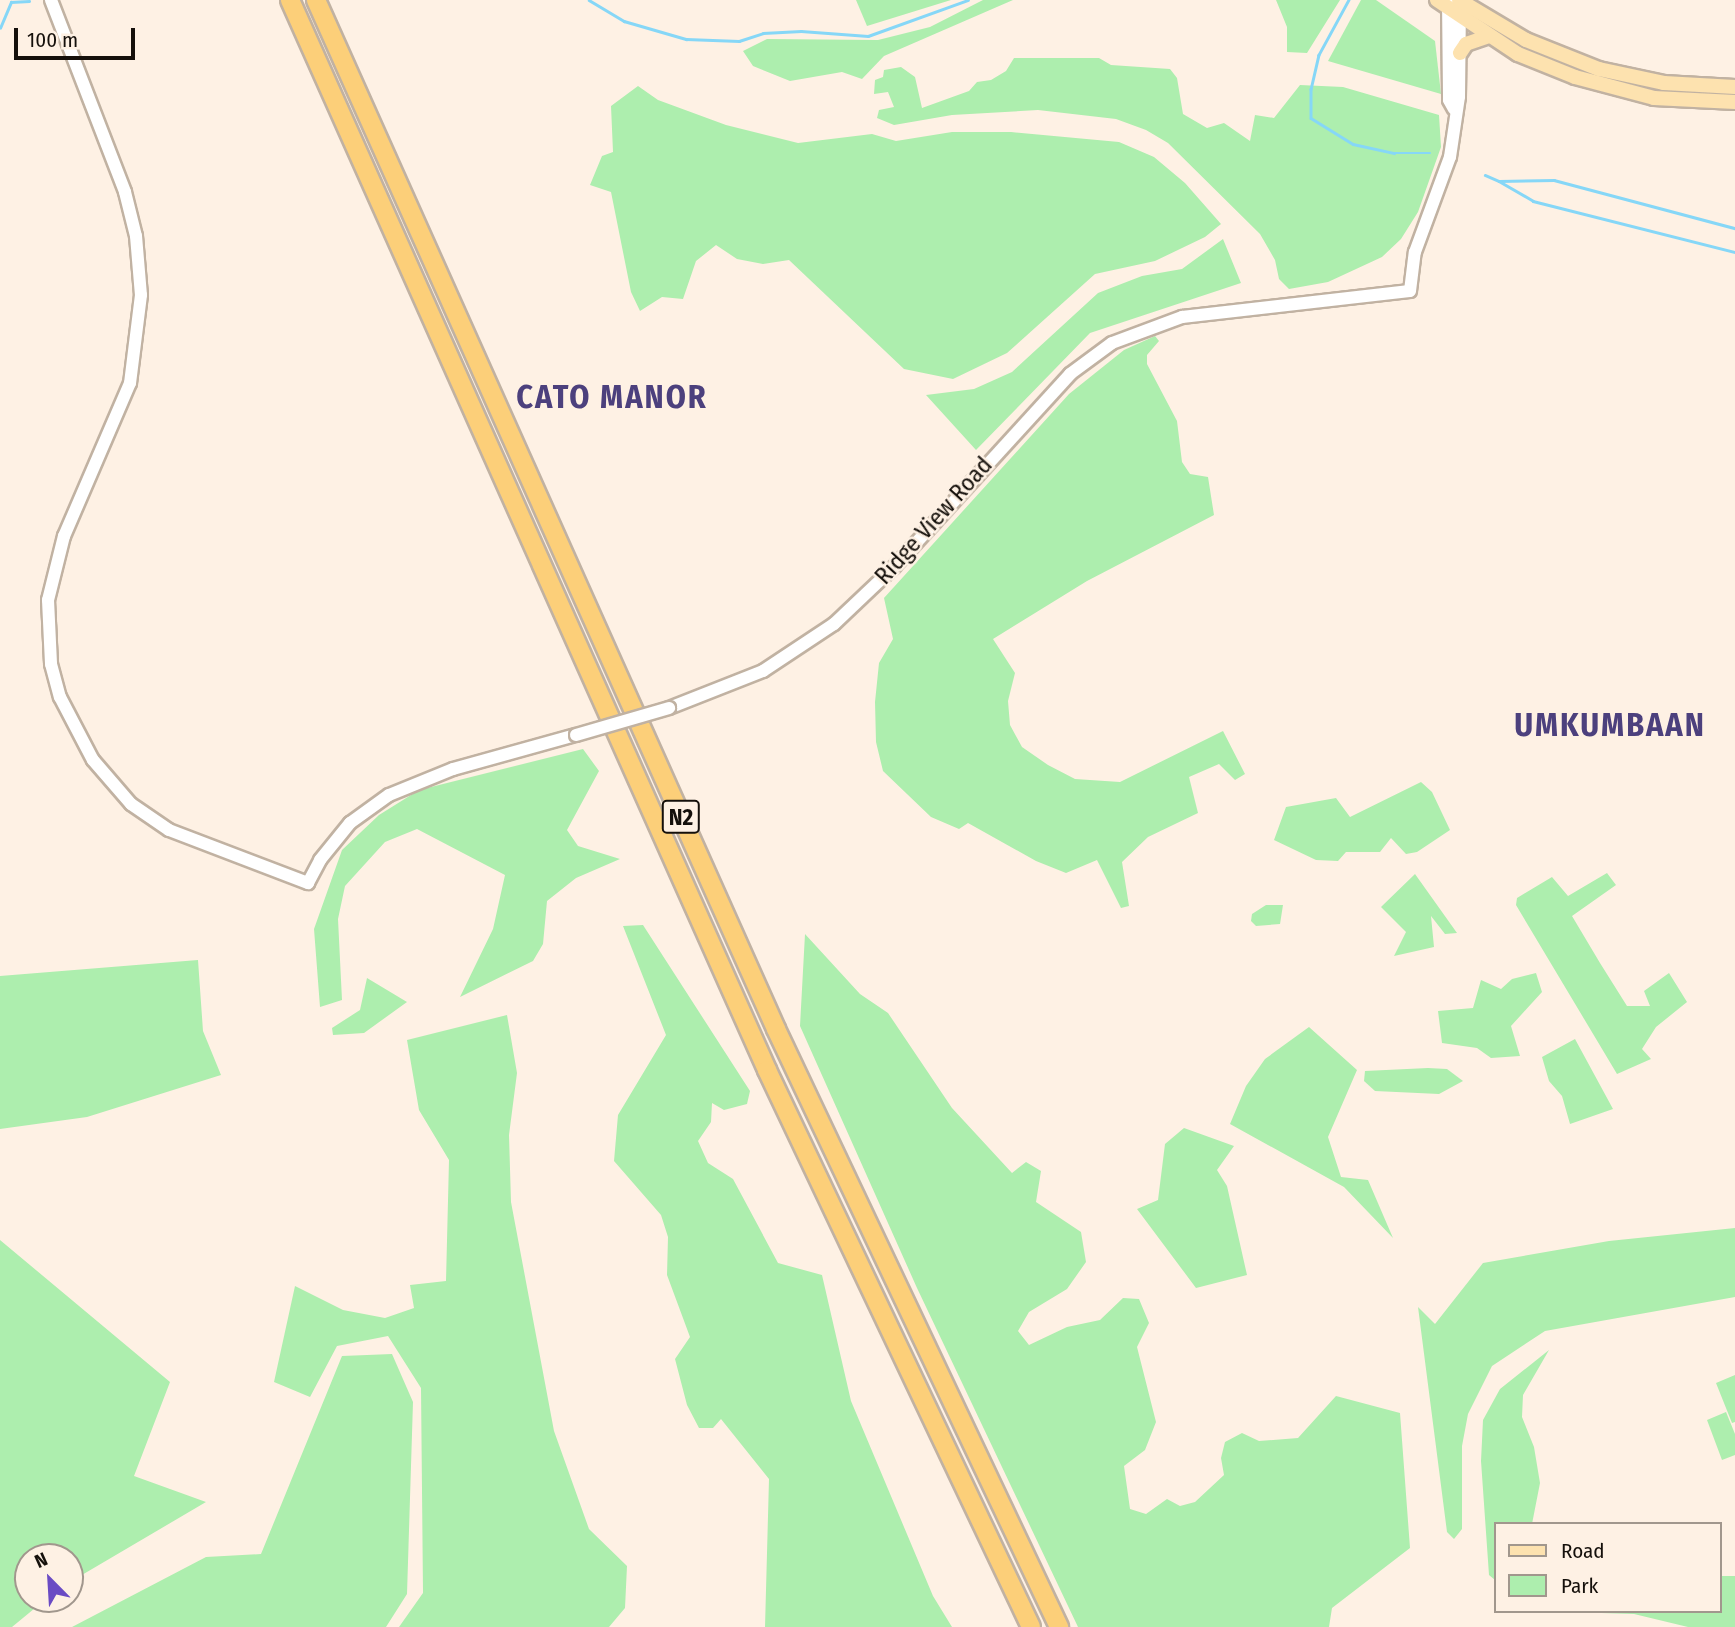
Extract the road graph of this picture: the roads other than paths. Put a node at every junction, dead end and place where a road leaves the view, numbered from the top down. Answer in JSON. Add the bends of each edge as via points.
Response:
{"nodes":[{"id":1,"x":51,"y":0,"type":"edge"},
{"id":2,"x":290,"y":0,"type":"edge"},
{"id":3,"x":316,"y":0,"type":"edge"},
{"id":4,"x":1452,"y":1,"type":"edge"},
{"id":5,"x":1460,"y":19,"type":"junction"},
{"id":6,"x":1489,"y":36,"type":"junction"},
{"id":7,"x":1460,"y":52,"type":"junction"},
{"id":8,"x":1735,"y":87,"type":"edge"},
{"id":9,"x":1735,"y":102,"type":"edge"},
{"id":10,"x":1454,"y":109,"type":"junction"},
{"id":11,"x":1031,"y":1627,"type":"edge"},
{"id":12,"x":1059,"y":1627,"type":"edge"}],
"edges":[{"from":1,"to":10,"type":"street","name":"Ridge View Road","bridge":true,"via":[[125,192],[137,243],[141,295],[127,393],[64,536],[51,581],[48,636],[60,696],[93,760],[149,818],[201,846],[309,883],[320,860],[350,823],[388,795],[453,769],[669,708],[764,671],[834,624],[894,567],[1070,374],[1112,343],[1182,317],[1410,291],[1415,252],[1446,177]]},
{"from":2,"to":11,"type":"highway","number":"N2","via":[[767,1070]]},
{"from":3,"to":12,"type":"highway","number":"N2","via":[[776,1029]]},
{"from":4,"to":5,"type":"main road"},
{"from":4,"to":8,"type":"main road","via":[[1526,40],[1600,69],[1664,83]]},
{"from":4,"to":10,"type":"street","name":"Ridge View Road","via":[[1449,100]]},
{"from":5,"to":6,"type":"main road"},
{"from":5,"to":7,"type":"street","name":"Ridge View Road"},
{"from":6,"to":7,"type":"main road","via":[[1465,44]]},
{"from":6,"to":9,"type":"main road","via":[[1518,54],[1609,88],[1654,98]]},
{"from":7,"to":10,"type":"street","name":"Ridge View Road"}]}
